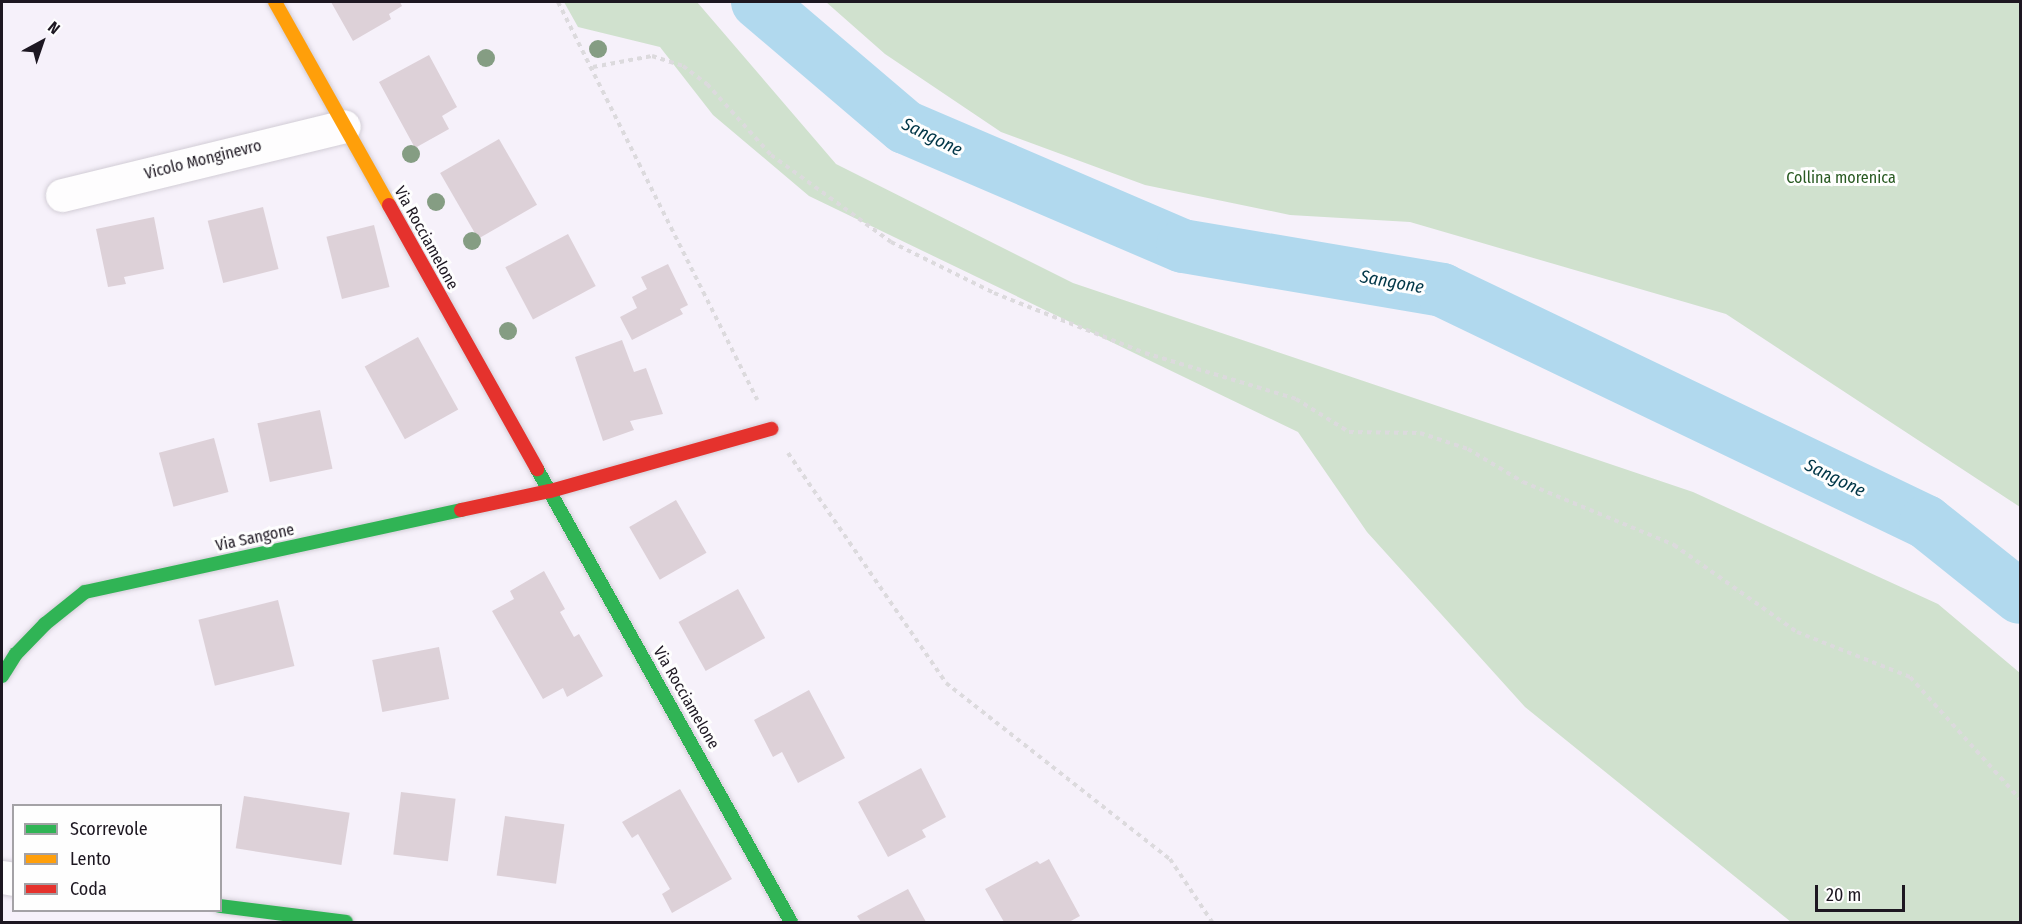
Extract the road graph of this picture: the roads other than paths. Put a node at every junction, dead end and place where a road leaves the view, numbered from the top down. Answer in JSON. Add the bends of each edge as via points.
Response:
{"nodes":[{"id":1,"x":275,"y":2,"type":"edge"},
{"id":2,"x":344,"y":126,"type":"junction"},
{"id":3,"x":63,"y":195,"type":"dead end"},
{"id":4,"x":771,"y":429,"type":"road end"},
{"id":5,"x":550,"y":491,"type":"junction"},
{"id":6,"x":2,"y":676,"type":"edge"},
{"id":7,"x":222,"y":906,"type":"edge"},
{"id":8,"x":346,"y":922,"type":"edge"},
{"id":9,"x":791,"y":922,"type":"edge"}],
"edges":[{"from":1,"to":2,"type":"street","name":"Via Rocciamelone"},
{"from":2,"to":3,"type":"street","name":"Vicolo Monginevro"},
{"from":2,"to":5,"type":"street","name":"Via Rocciamelone"},
{"from":4,"to":5,"type":"street"},
{"from":5,"to":6,"type":"street","name":"Via Sangone","via":[[86,592],[38,631]]},
{"from":5,"to":9,"type":"street","name":"Via Rocciamelone"},
{"from":7,"to":8,"type":"street"}]}
